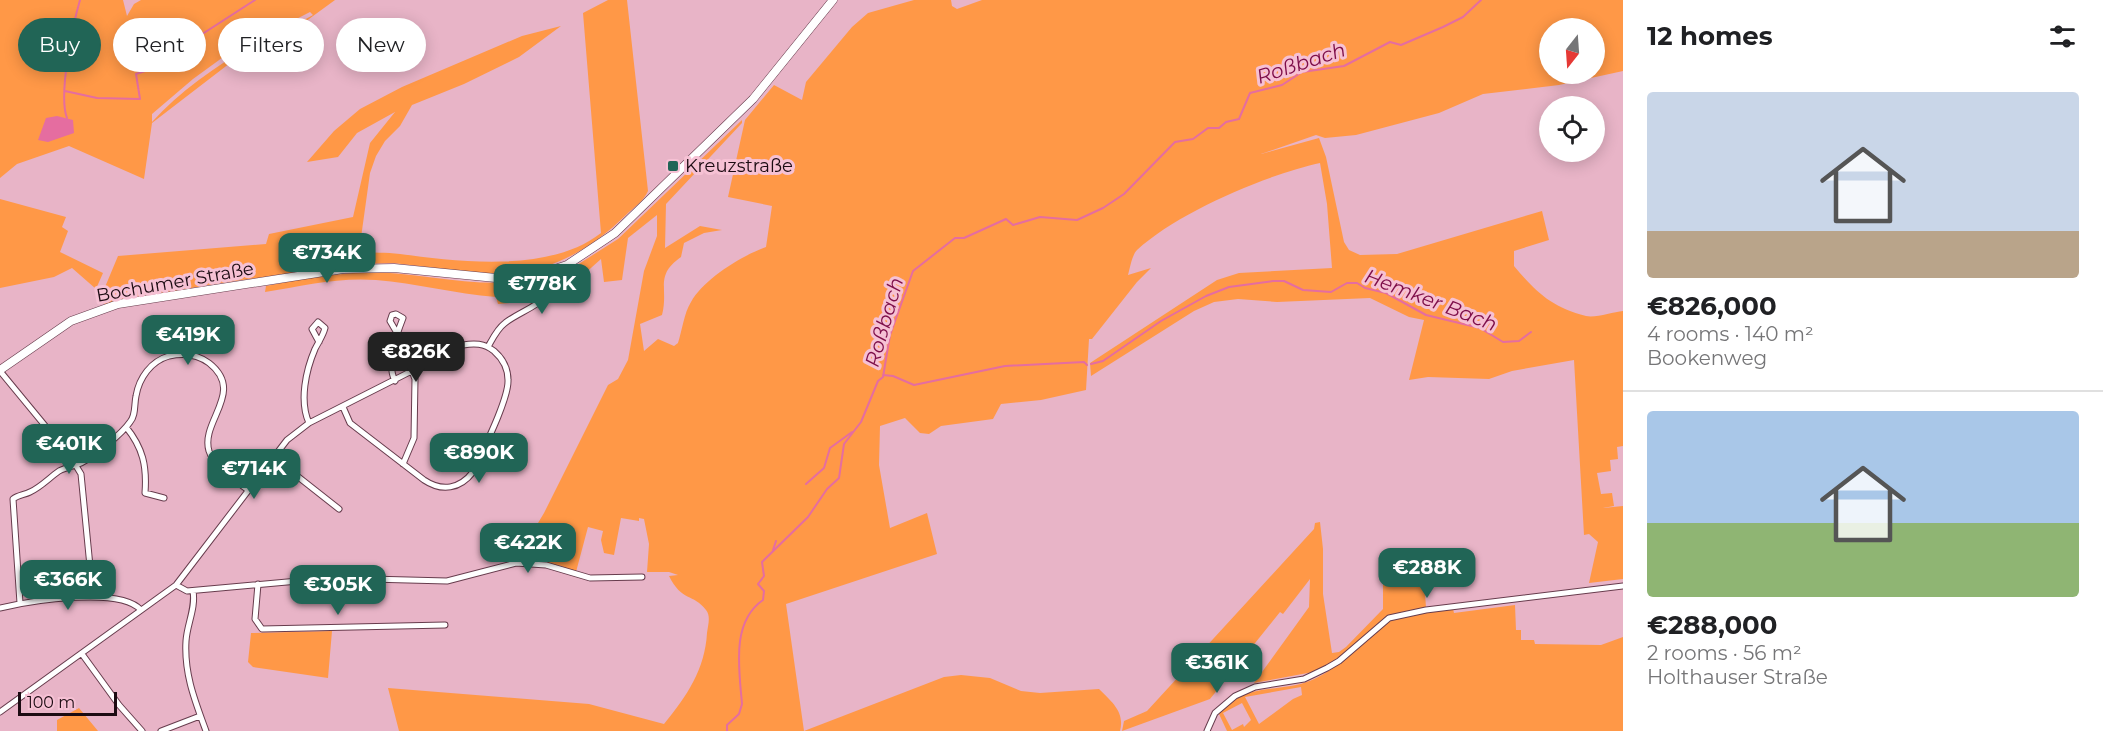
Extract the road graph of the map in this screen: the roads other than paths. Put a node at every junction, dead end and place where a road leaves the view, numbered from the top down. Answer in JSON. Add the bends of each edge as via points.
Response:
{"nodes":[{"id":1,"x":833,"y":0,"type":"edge"},
{"id":2,"x":555,"y":270,"type":"junction"},
{"id":3,"x":397,"y":333,"type":"dead end"},
{"id":4,"x":319,"y":342,"type":"dead end"},
{"id":5,"x":488,"y":347,"type":"junction"},
{"id":6,"x":0,"y":371,"type":"edge"},
{"id":7,"x":412,"y":371,"type":"junction"},
{"id":8,"x":395,"y":381,"type":"junction"},
{"id":9,"x":343,"y":407,"type":"junction"},
{"id":10,"x":309,"y":423,"type":"junction"},
{"id":11,"x":126,"y":427,"type":"junction"},
{"id":12,"x":273,"y":457,"type":"junction"},
{"id":13,"x":403,"y":464,"type":"junction"},
{"id":14,"x":76,"y":465,"type":"junction"},
{"id":15,"x":248,"y":490,"type":"junction"},
{"id":16,"x":164,"y":498,"type":"dead end"},
{"id":17,"x":339,"y":508,"type":"dead end"},
{"id":18,"x":642,"y":577,"type":"dead end"},
{"id":19,"x":258,"y":584,"type":"junction"},
{"id":20,"x":176,"y":585,"type":"junction"},
{"id":21,"x":1623,"y":586,"type":"edge"},
{"id":22,"x":193,"y":591,"type":"junction"},
{"id":23,"x":93,"y":597,"type":"junction"},
{"id":24,"x":20,"y":603,"type":"junction"},
{"id":25,"x":0,"y":608,"type":"edge"},
{"id":26,"x":141,"y":610,"type":"junction"},
{"id":27,"x":445,"y":625,"type":"dead end"},
{"id":28,"x":82,"y":654,"type":"junction"},
{"id":29,"x":0,"y":712,"type":"edge"},
{"id":30,"x":200,"y":716,"type":"junction"},
{"id":31,"x":142,"y":731,"type":"edge"},
{"id":32,"x":161,"y":731,"type":"edge"},
{"id":33,"x":206,"y":731,"type":"edge"},
{"id":34,"x":1207,"y":731,"type":"edge"}],
"edges":[{"from":1,"to":2,"type":"main road","name":"Bochumer Straße","via":[[759,92],[696,155],[615,233]]},
{"from":2,"to":5,"type":"street","via":[[549,293],[502,326]]},
{"from":2,"to":6,"type":"main road","name":"Bochumer Straße","via":[[495,279],[394,268],[354,268],[118,304],[71,321]]},
{"from":3,"to":8,"type":"street","via":[[391,367]]},
{"from":4,"to":10,"type":"street","via":[[310,365],[304,403]]},
{"from":5,"to":7,"type":"street","via":[[463,345]]},
{"from":5,"to":13,"type":"street","via":[[504,364],[508,387],[473,472],[459,485],[440,488]]},
{"from":6,"to":14,"type":"street"},
{"from":7,"to":8,"type":"street"},
{"from":7,"to":13,"type":"street","via":[[416,379],[414,438]]},
{"from":8,"to":9,"type":"street"},
{"from":9,"to":10,"type":"street"},
{"from":9,"to":13,"type":"street","via":[[351,423]]},
{"from":10,"to":12,"type":"street"},
{"from":11,"to":14,"type":"street"},
{"from":11,"to":15,"type":"street","via":[[134,417],[138,388],[149,369],[169,356],[189,354],[202,358],[217,372],[223,390],[221,407],[209,433],[209,452],[222,470]]},
{"from":11,"to":16,"type":"street","via":[[142,453],[145,493]]},
{"from":12,"to":15,"type":"street"},
{"from":12,"to":17,"type":"street"},
{"from":14,"to":23,"type":"street","via":[[84,483]]},
{"from":14,"to":24,"type":"street","via":[[62,469],[12,501]]},
{"from":15,"to":20,"type":"street"},
{"from":18,"to":19,"type":"street","via":[[590,578],[546,565],[516,563],[447,581],[331,578]]},
{"from":19,"to":22,"type":"street"},
{"from":19,"to":27,"type":"street","via":[[255,620],[262,629]]},
{"from":20,"to":22,"type":"street"},
{"from":20,"to":26,"type":"street"},
{"from":21,"to":34,"type":"street","via":[[1389,618],[1339,662],[1304,679],[1255,687],[1235,696],[1215,713]]},
{"from":22,"to":30,"type":"street","via":[[185,666]]},
{"from":23,"to":24,"type":"street"},
{"from":23,"to":26,"type":"street","via":[[135,603]]},
{"from":24,"to":25,"type":"street"},
{"from":26,"to":28,"type":"street"},
{"from":28,"to":29,"type":"street"},
{"from":28,"to":31,"type":"street"},
{"from":30,"to":32,"type":"street"},
{"from":30,"to":33,"type":"street"}]}
